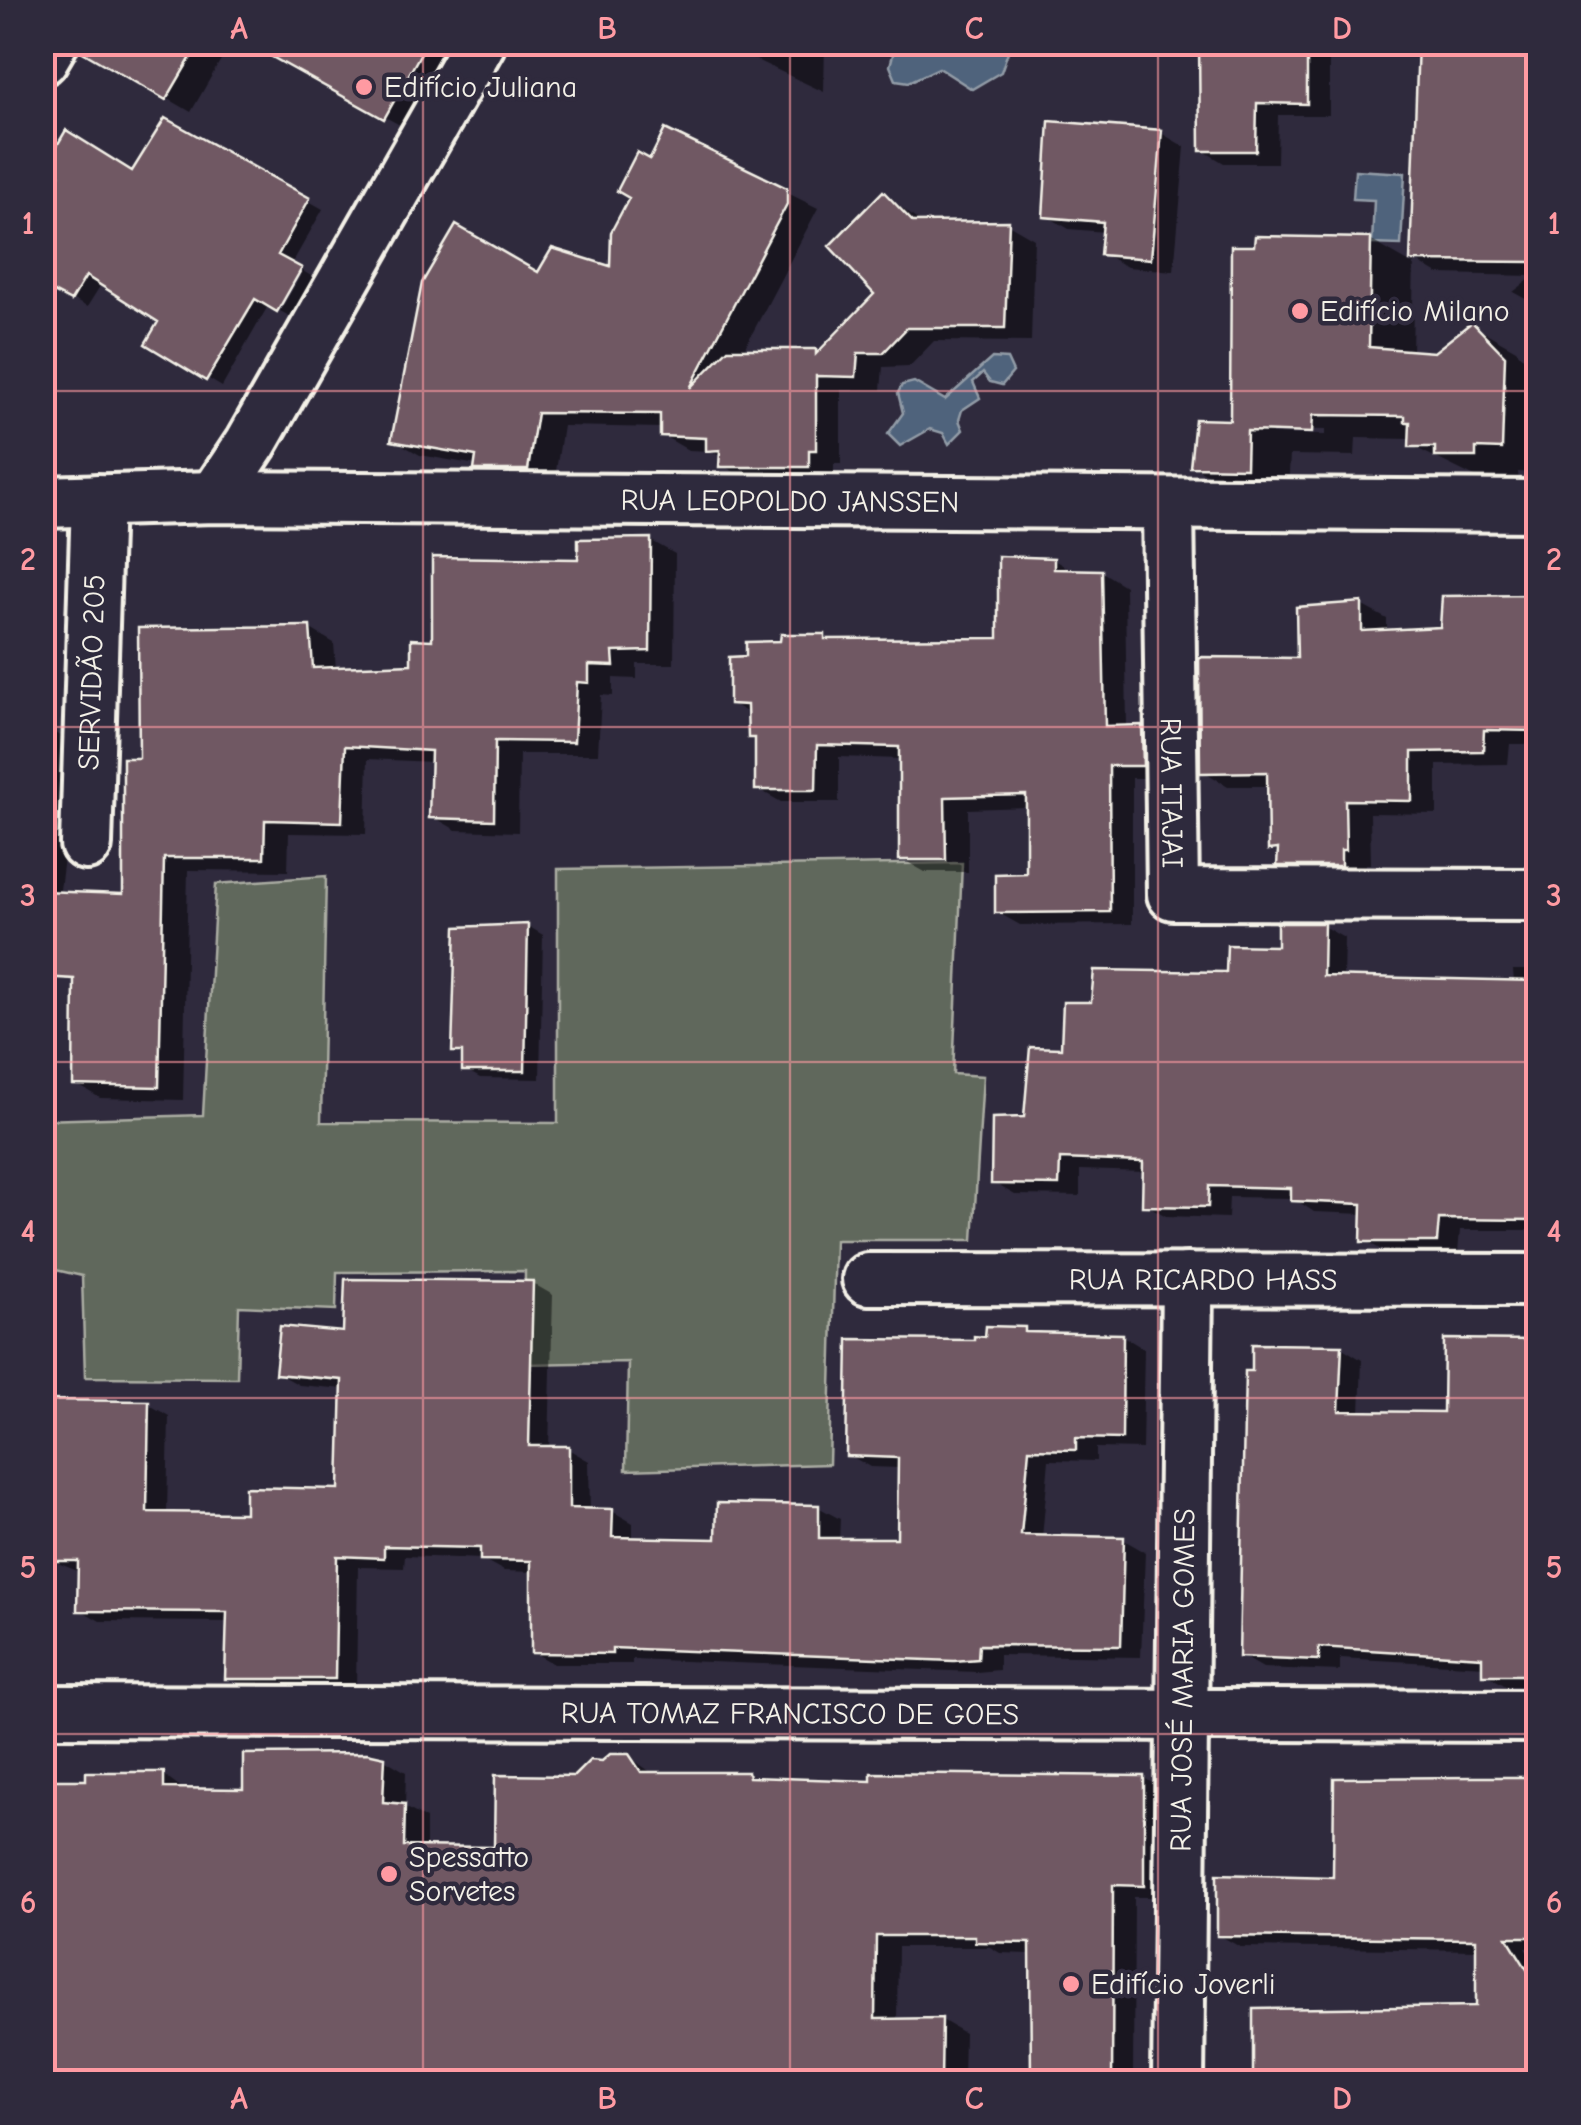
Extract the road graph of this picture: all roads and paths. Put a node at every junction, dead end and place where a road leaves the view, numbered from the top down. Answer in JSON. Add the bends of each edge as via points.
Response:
{"nodes":[{"id":1,"x":52,"y":42,"type":"edge"},
{"id":2,"x":480,"y":42,"type":"edge"},
{"id":3,"x":42,"y":59,"type":"edge"},
{"id":4,"x":215,"y":496,"type":"junction"},
{"id":5,"x":98,"y":500,"type":"junction"},
{"id":6,"x":42,"y":502,"type":"edge"},
{"id":7,"x":1168,"y":505,"type":"junction"},
{"id":8,"x":1538,"y":506,"type":"edge"},
{"id":9,"x":86,"y":844,"type":"dead end"},
{"id":10,"x":1538,"y":895,"type":"edge"},
{"id":11,"x":868,"y":1278,"type":"dead end"},
{"id":12,"x":1187,"y":1278,"type":"junction"},
{"id":13,"x":1538,"y":1280,"type":"edge"},
{"id":14,"x":42,"y":1711,"type":"edge"},
{"id":15,"x":1182,"y":1715,"type":"junction"},
{"id":16,"x":1538,"y":1716,"type":"edge"},
{"id":17,"x":1178,"y":2082,"type":"edge"}],
"edges":[{"from":1,"to":3,"type":"street"},
{"from":2,"to":4,"type":"street"},
{"from":4,"to":5,"type":"street","name":"RUA LEOPOLDO JANSSEN"},
{"from":4,"to":7,"type":"street","name":"RUA LEOPOLDO JANSSEN"},
{"from":5,"to":6,"type":"street","name":"RUA LEOPOLDO JANSSEN"},
{"from":5,"to":9,"type":"street","name":"SERVIDÃO 205"},
{"from":7,"to":8,"type":"street","name":"RUA LEOPOLDO JANSSEN"},
{"from":7,"to":10,"type":"street","name":"RUA ITAJAI","via":[[1174,894]]},
{"from":11,"to":12,"type":"street","name":"RUA RICARDO HASS"},
{"from":12,"to":13,"type":"street","name":"RUA RICARDO HASS"},
{"from":12,"to":15,"type":"street","name":"RUA JOSÉ MARIA GOMES"},
{"from":14,"to":15,"type":"street","name":"RUA TOMAZ FRANCISCO DE GOES"},
{"from":15,"to":16,"type":"street","name":"RUA TOMAZ FRANCISCO DE GOES"},
{"from":15,"to":17,"type":"street","name":"RUA JOSÉ MARIA GOMES"}]}
